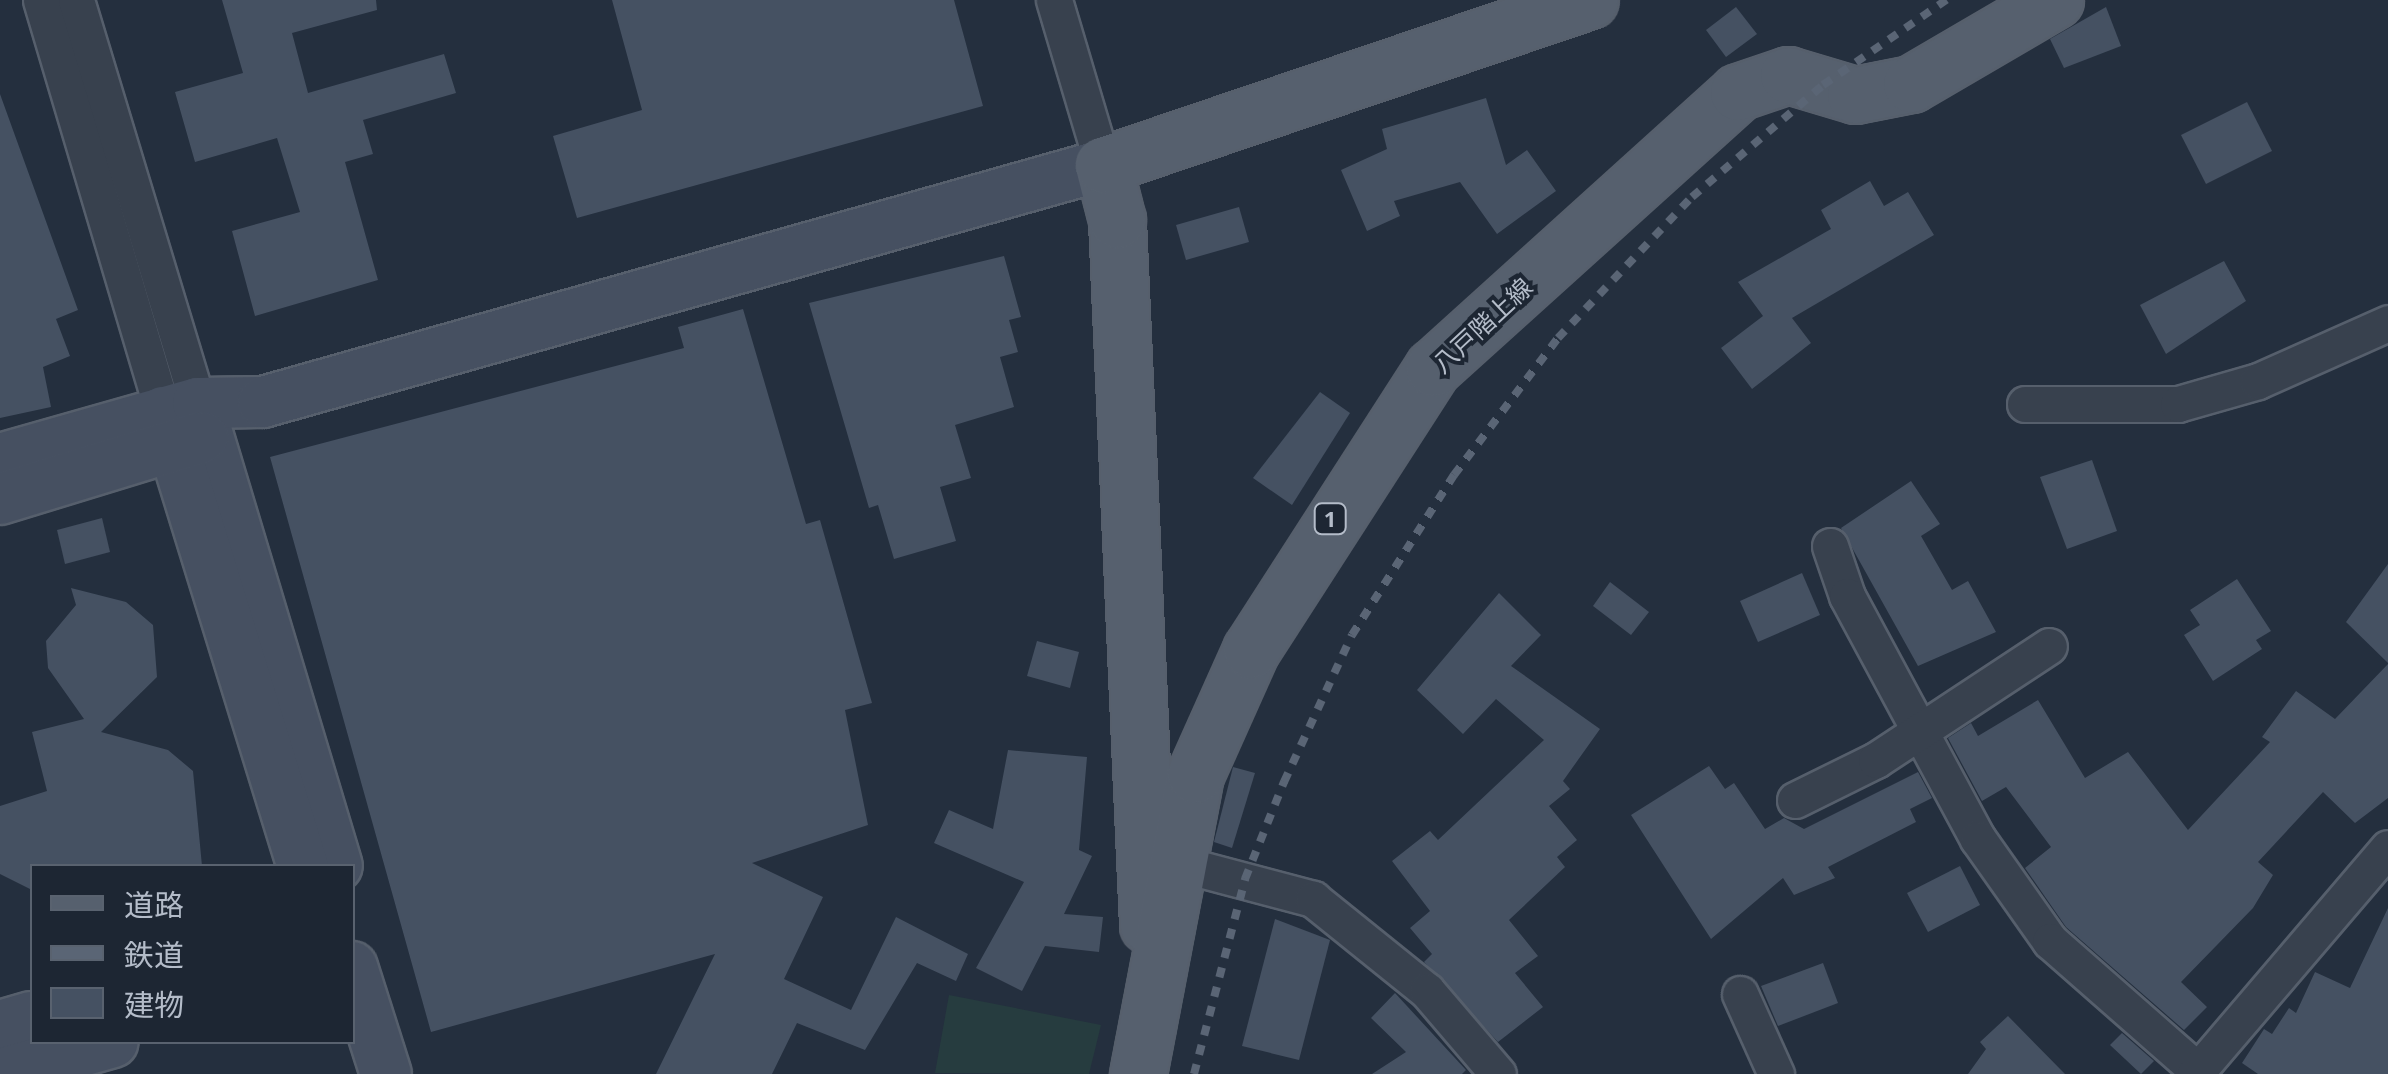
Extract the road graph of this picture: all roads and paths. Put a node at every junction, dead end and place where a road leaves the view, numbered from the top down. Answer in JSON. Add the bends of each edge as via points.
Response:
{"nodes":[{"id":1,"x":41,"y":0,"type":"edge"},
{"id":2,"x":76,"y":0,"type":"edge"},
{"id":3,"x":1054,"y":0,"type":"edge"},
{"id":4,"x":2055,"y":0,"type":"edge"},
{"id":5,"x":1572,"y":3,"type":"edge"},
{"id":6,"x":1103,"y":164,"type":"junction"},
{"id":7,"x":2388,"y":324,"type":"edge"},
{"id":8,"x":2025,"y":404,"type":"dead end"},
{"id":9,"x":187,"y":424,"type":"junction"},
{"id":10,"x":0,"y":459,"type":"edge"},
{"id":11,"x":0,"y":499,"type":"edge"},
{"id":12,"x":1830,"y":546,"type":"dead end"},
{"id":13,"x":2049,"y":646,"type":"dead end"},
{"id":14,"x":1920,"y":732,"type":"junction"},
{"id":15,"x":1795,"y":800,"type":"dead end"},
{"id":16,"x":2385,"y":859,"type":"edge"},
{"id":17,"x":1176,"y":862,"type":"junction"},
{"id":18,"x":302,"y":864,"type":"edge"},
{"id":19,"x":336,"y":864,"type":"edge"},
{"id":20,"x":355,"y":977,"type":"edge"},
{"id":21,"x":1154,"y":988,"type":"junction"},
{"id":22,"x":1740,"y":994,"type":"dead end"},
{"id":23,"x":30,"y":1018,"type":"edge"},
{"id":24,"x":0,"y":1026,"type":"edge"},
{"id":25,"x":106,"y":1044,"type":"edge"},
{"id":26,"x":2196,"y":1072,"type":"edge"},
{"id":27,"x":0,"y":1074,"type":"edge"},
{"id":28,"x":386,"y":1074,"type":"edge"},
{"id":29,"x":1138,"y":1074,"type":"edge"},
{"id":30,"x":1498,"y":1074,"type":"edge"},
{"id":31,"x":1776,"y":1074,"type":"edge"}],
"edges":[{"from":1,"to":9,"type":"street"},
{"from":2,"to":9,"type":"street"},
{"from":3,"to":6,"type":"street"},
{"from":4,"to":17,"type":"main road","name":"八戸階上線","number":"1","via":[[1911,84],[1855,95],[1769,76],[1738,92],[1433,368],[1251,650],[1195,775]]},
{"from":5,"to":6,"type":"main road"},
{"from":6,"to":9,"type":"street"},
{"from":6,"to":21,"type":"main road","name":"八戸階上線","number":"1","via":[[1118,220],[1137,826]]},
{"from":7,"to":8,"type":"street","via":[[2258,381],[2178,404]]},
{"from":9,"to":10,"type":"street"},
{"from":9,"to":11,"type":"street"},
{"from":9,"to":18,"type":"street"},
{"from":9,"to":19,"type":"street"},
{"from":12,"to":14,"type":"street"},
{"from":13,"to":14,"type":"street"},
{"from":14,"to":15,"type":"street"},
{"from":14,"to":26,"type":"street","via":[[1978,839],[2050,942]]},
{"from":16,"to":26,"type":"street"},
{"from":17,"to":21,"type":"main road","name":"八戸階上線","number":"1"},
{"from":17,"to":30,"type":"street","via":[[1313,899],[1428,990]]},
{"from":20,"to":28,"type":"street"},
{"from":21,"to":29,"type":"main road","name":"八戸階上線","number":"1"},
{"from":22,"to":31,"type":"street"},
{"from":23,"to":24,"type":"street"},
{"from":25,"to":27,"type":"street"}]}
